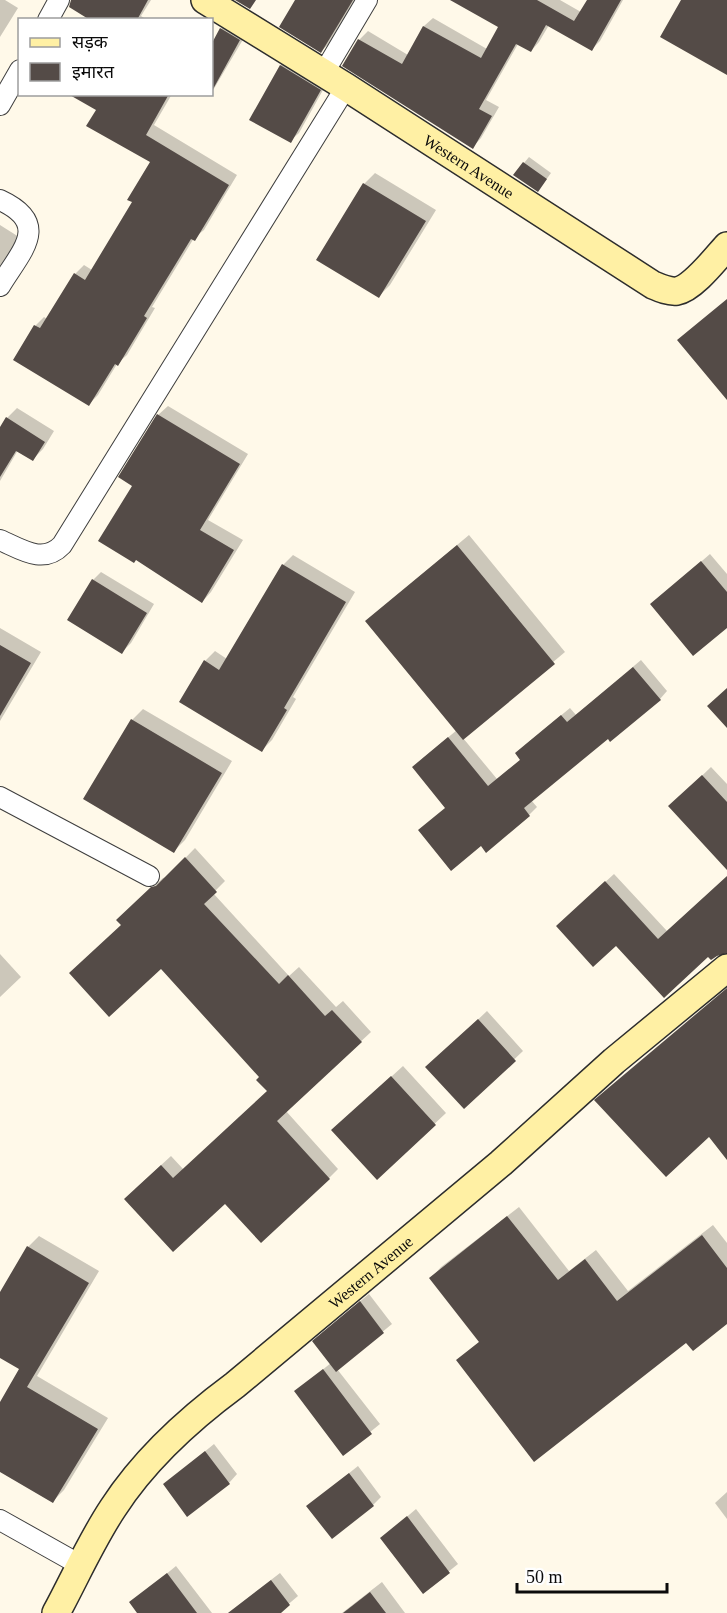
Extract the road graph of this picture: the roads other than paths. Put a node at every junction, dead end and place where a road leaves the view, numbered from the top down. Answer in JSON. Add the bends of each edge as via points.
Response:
{"nodes":[{"id":1,"x":59,"y":0,"type":"edge"},
{"id":2,"x":205,"y":0,"type":"edge"},
{"id":3,"x":367,"y":0,"type":"edge"},
{"id":4,"x":49,"y":18,"type":"edge"},
{"id":5,"x":18,"y":74,"type":"edge"},
{"id":6,"x":323,"y":74,"type":"junction"},
{"id":7,"x":346,"y":87,"type":"junction"},
{"id":8,"x":0,"y":105,"type":"edge"},
{"id":9,"x":0,"y":200,"type":"edge"},
{"id":10,"x":727,"y":246,"type":"edge"},
{"id":11,"x":0,"y":286,"type":"edge"},
{"id":12,"x":0,"y":540,"type":"edge"},
{"id":13,"x":0,"y":797,"type":"edge"},
{"id":14,"x":149,"y":876,"type":"dead end"},
{"id":15,"x":727,"y":968,"type":"edge"},
{"id":16,"x":0,"y":1520,"type":"edge"},
{"id":17,"x":82,"y":1566,"type":"junction"},
{"id":18,"x":56,"y":1613,"type":"edge"}],
"edges":[{"from":1,"to":4,"type":"street"},
{"from":2,"to":6,"type":"street","name":"Western Avenue"},
{"from":3,"to":6,"type":"street"},
{"from":5,"to":8,"type":"street"},
{"from":6,"to":7,"type":"street","name":"Western Avenue"},
{"from":7,"to":10,"type":"street","name":"Western Avenue","via":[[653,285],[677,291],[689,285]]},
{"from":7,"to":12,"type":"street","via":[[62,545],[54,554],[43,556]]},
{"from":9,"to":11,"type":"street","via":[[23,214],[29,232],[25,246]]},
{"from":13,"to":14,"type":"street"},
{"from":15,"to":17,"type":"street","name":"Western Avenue","via":[[614,1061],[501,1163],[205,1407],[131,1483],[112,1508]]},
{"from":16,"to":17,"type":"street"},
{"from":17,"to":18,"type":"street","name":"Western Avenue"}]}
